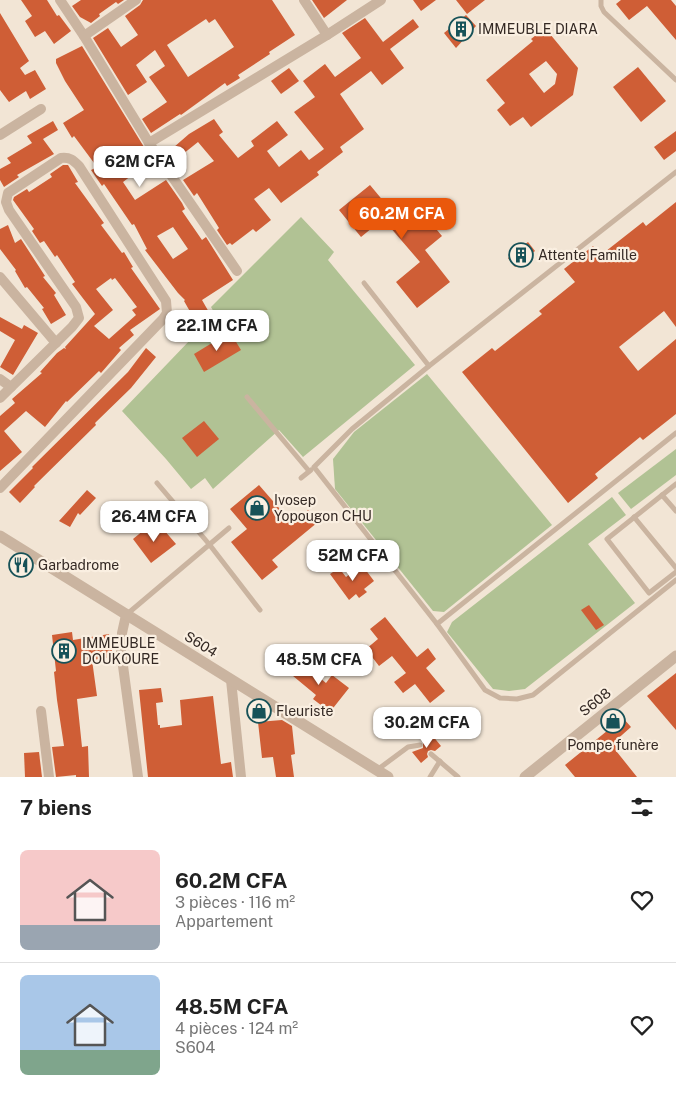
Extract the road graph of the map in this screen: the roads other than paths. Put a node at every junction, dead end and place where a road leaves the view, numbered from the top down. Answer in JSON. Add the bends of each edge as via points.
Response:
{"nodes":[{"id":1,"x":60,"y":0,"type":"edge"},
{"id":2,"x":136,"y":0,"type":"edge"},
{"id":3,"x":304,"y":0,"type":"edge"},
{"id":4,"x":381,"y":0,"type":"edge"},
{"id":5,"x":601,"y":0,"type":"edge"},
{"id":6,"x":327,"y":35,"type":"junction"},
{"id":7,"x":84,"y":36,"type":"junction"},
{"id":8,"x":676,"y":80,"type":"edge"},
{"id":9,"x":41,"y":109,"type":"dead end"},
{"id":10,"x":0,"y":135,"type":"edge"},
{"id":11,"x":150,"y":143,"type":"junction"},
{"id":12,"x":676,"y":172,"type":"edge"},
{"id":13,"x":237,"y":271,"type":"dead end"},
{"id":14,"x":0,"y":277,"type":"edge"},
{"id":15,"x":364,"y":283,"type":"dead end"},
{"id":16,"x":56,"y":343,"type":"junction"},
{"id":17,"x":429,"y":366,"type":"junction"},
{"id":18,"x":0,"y":379,"type":"edge"},
{"id":19,"x":11,"y":387,"type":"junction"},
{"id":20,"x":247,"y":397,"type":"dead end"},
{"id":21,"x":0,"y":398,"type":"edge"},
{"id":22,"x":676,"y":433,"type":"edge"},
{"id":23,"x":314,"y":467,"type":"junction"},
{"id":24,"x":309,"y":471,"type":"junction"},
{"id":25,"x":301,"y":478,"type":"dead end"},
{"id":26,"x":157,"y":482,"type":"dead end"},
{"id":27,"x":676,"y":484,"type":"edge"},
{"id":28,"x":0,"y":488,"type":"edge"},
{"id":29,"x":662,"y":495,"type":"junction"},
{"id":30,"x":676,"y":512,"type":"edge"},
{"id":31,"x":634,"y":517,"type":"junction"},
{"id":32,"x":229,"y":528,"type":"dead end"},
{"id":33,"x":0,"y":536,"type":"edge"},
{"id":34,"x":209,"y":544,"type":"junction"},
{"id":35,"x":676,"y":570,"type":"edge"},
{"id":36,"x":676,"y":580,"type":"edge"},
{"id":37,"x":260,"y":610,"type":"dead end"},
{"id":38,"x":126,"y":615,"type":"junction"},
{"id":39,"x":437,"y":624,"type":"junction"},
{"id":40,"x":676,"y":656,"type":"edge"},
{"id":41,"x":230,"y":680,"type":"junction"},
{"id":42,"x":41,"y":711,"type":"dead end"},
{"id":43,"x":420,"y":744,"type":"dead end"},
{"id":44,"x":431,"y":754,"type":"dead end"},
{"id":45,"x":440,"y":761,"type":"junction"},
{"id":46,"x":377,"y":770,"type":"junction"},
{"id":47,"x":530,"y":775,"type":"edge"},
{"id":48,"x":49,"y":777,"type":"edge"},
{"id":49,"x":138,"y":777,"type":"edge"},
{"id":50,"x":241,"y":777,"type":"edge"},
{"id":51,"x":388,"y":777,"type":"edge"},
{"id":52,"x":430,"y":777,"type":"edge"},
{"id":53,"x":458,"y":777,"type":"edge"}],
"edges":[{"from":1,"to":7,"type":"street"},
{"from":2,"to":7,"type":"street"},
{"from":3,"to":6,"type":"street"},
{"from":4,"to":6,"type":"street"},
{"from":5,"to":8,"type":"lane","via":[[604,12]]},
{"from":6,"to":11,"type":"street"},
{"from":7,"to":11,"type":"street"},
{"from":9,"to":10,"type":"street"},
{"from":11,"to":13,"type":"street"},
{"from":12,"to":17,"type":"lane"},
{"from":14,"to":16,"type":"street"},
{"from":15,"to":17,"type":"lane"},
{"from":16,"to":19,"type":"street"},
{"from":16,"to":28,"type":"street","via":[[77,321],[78,312],[9,210],[6,198],[8,193],[67,157],[79,166],[166,301],[167,313]]},
{"from":17,"to":23,"type":"lane","via":[[352,430]]},
{"from":18,"to":19,"type":"street"},
{"from":19,"to":21,"type":"street"},
{"from":20,"to":24,"type":"lane"},
{"from":22,"to":39,"type":"lane"},
{"from":23,"to":24,"type":"lane"},
{"from":23,"to":39,"type":"lane"},
{"from":24,"to":25,"type":"lane"},
{"from":26,"to":34,"type":"lane"},
{"from":27,"to":29,"type":"lane"},
{"from":29,"to":30,"type":"lane"},
{"from":29,"to":31,"type":"lane"},
{"from":31,"to":35,"type":"lane"},
{"from":31,"to":35,"type":"lane","via":[[606,539],[649,594]]},
{"from":32,"to":34,"type":"lane"},
{"from":33,"to":38,"type":"street","name":"S604"},
{"from":34,"to":37,"type":"lane"},
{"from":34,"to":38,"type":"lane"},
{"from":36,"to":39,"type":"lane","via":[[533,695],[517,700],[500,698],[485,690]]},
{"from":38,"to":41,"type":"street","name":"S604"},
{"from":38,"to":49,"type":"street","via":[[121,651]]},
{"from":40,"to":47,"type":"street","name":"S608"},
{"from":41,"to":46,"type":"street","name":"S604"},
{"from":41,"to":50,"type":"street"},
{"from":42,"to":48,"type":"street"},
{"from":43,"to":46,"type":"lane","via":[[408,747]]},
{"from":44,"to":45,"type":"lane"},
{"from":45,"to":52,"type":"lane"},
{"from":45,"to":53,"type":"lane"},
{"from":46,"to":51,"type":"street","name":"S604"}]}
